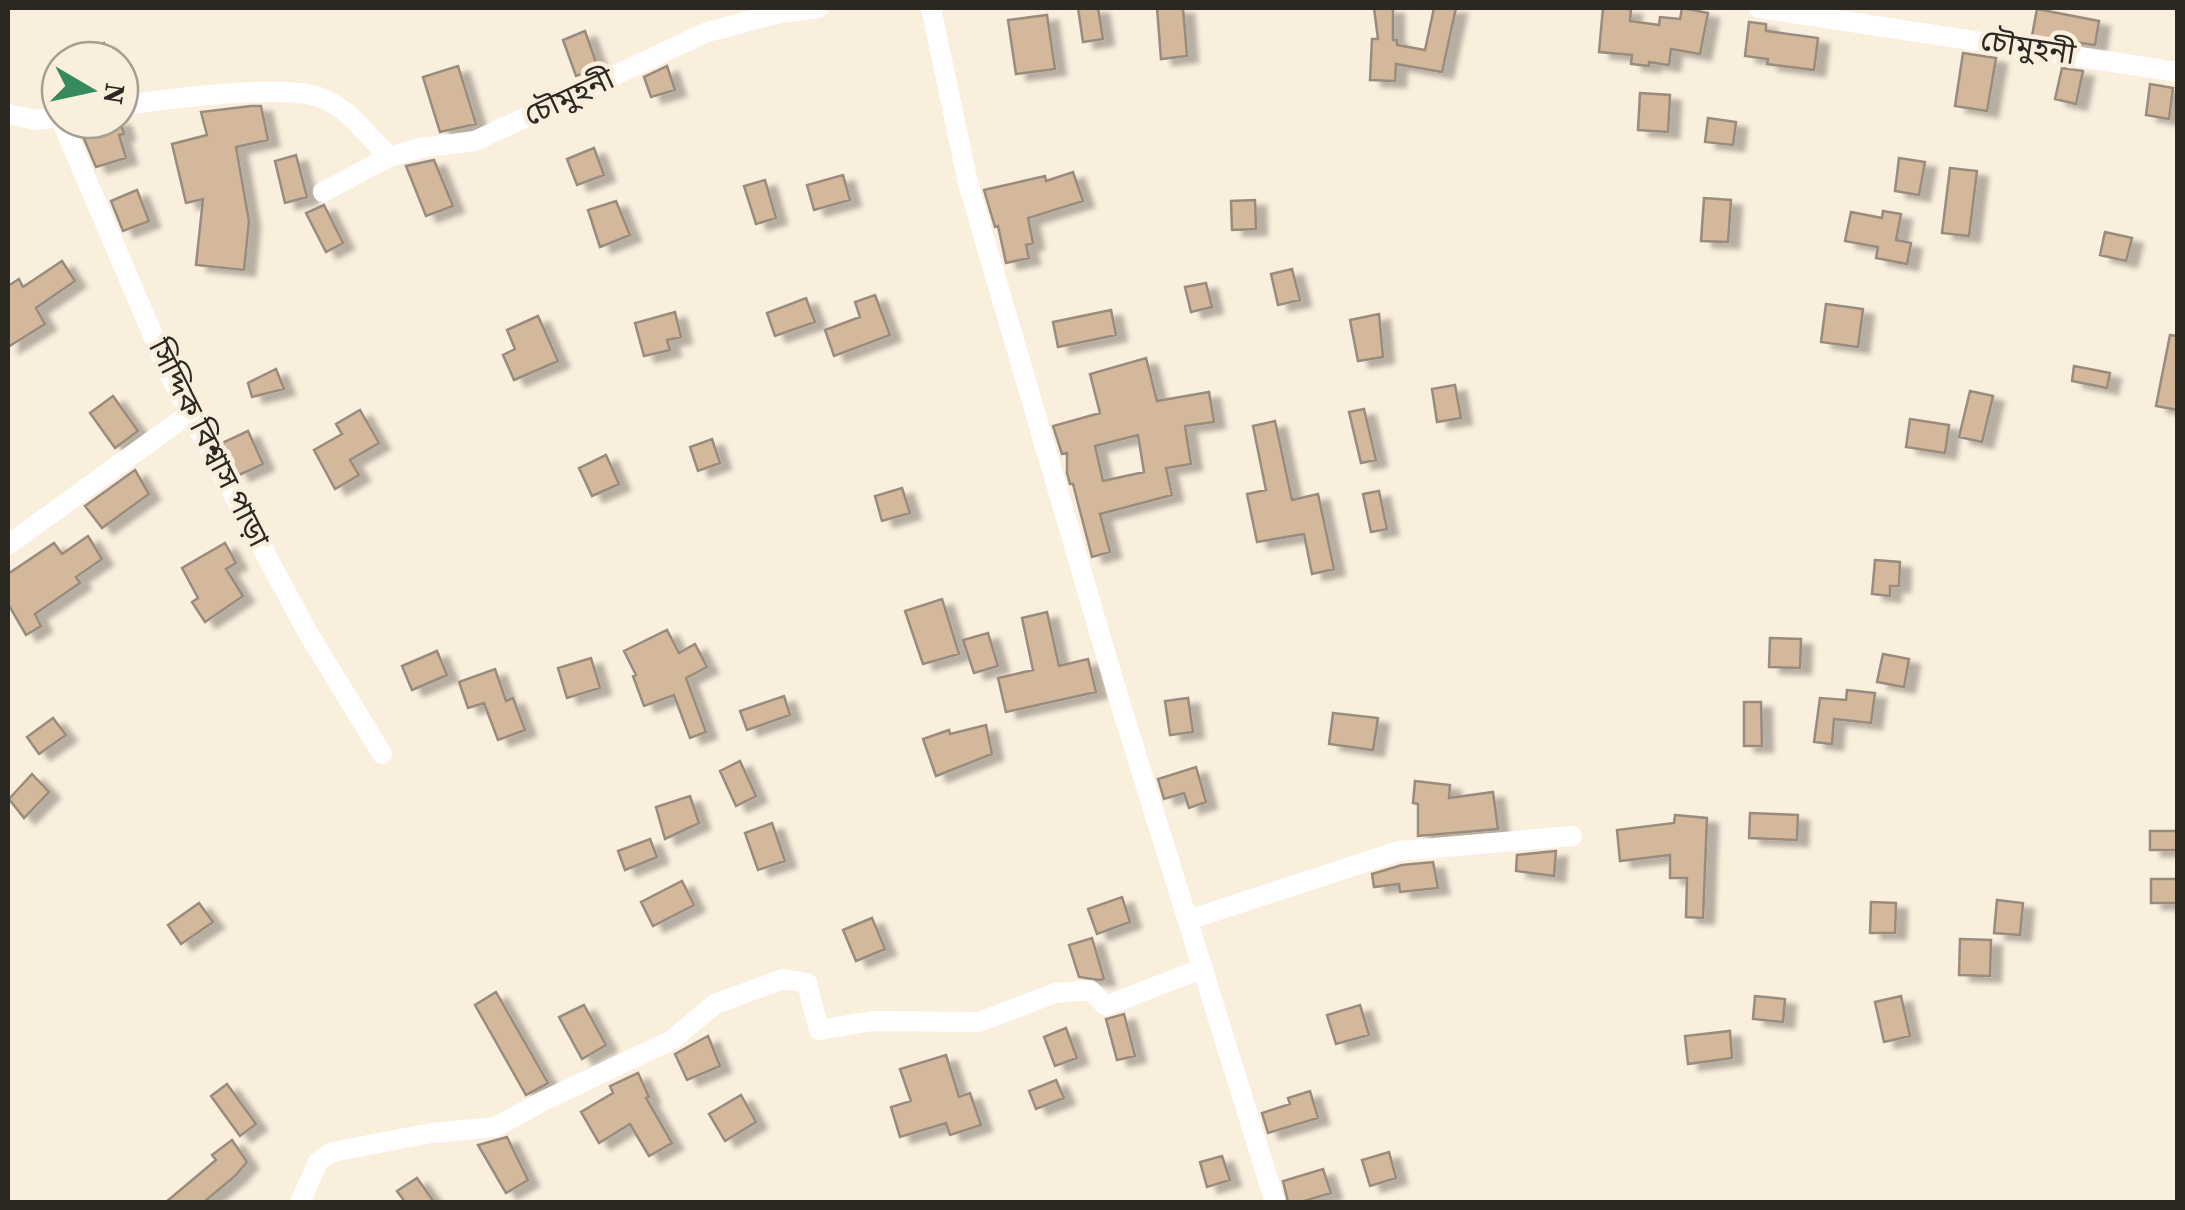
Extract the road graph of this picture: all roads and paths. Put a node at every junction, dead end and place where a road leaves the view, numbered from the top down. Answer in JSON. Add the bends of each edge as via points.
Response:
{"nodes":[{"id":1,"x":818,"y":8,"type":"edge"},
{"id":2,"x":931,"y":8,"type":"edge"},
{"id":3,"x":1759,"y":8,"type":"edge"},
{"id":4,"x":2178,"y":72,"type":"edge"},
{"id":5,"x":140,"y":103,"type":"edge"},
{"id":6,"x":8,"y":114,"type":"edge"},
{"id":7,"x":40,"y":120,"type":"edge"},
{"id":8,"x":69,"y":140,"type":"edge"},
{"id":9,"x":389,"y":157,"type":"junction"},
{"id":10,"x":323,"y":192,"type":"dead end"},
{"id":11,"x":188,"y":415,"type":"junction"},
{"id":12,"x":8,"y":545,"type":"edge"},
{"id":13,"x":382,"y":754,"type":"dead end"},
{"id":14,"x":1572,"y":836,"type":"dead end"},
{"id":15,"x":1188,"y":920,"type":"junction"},
{"id":16,"x":1203,"y":968,"type":"junction"},
{"id":17,"x":300,"y":1202,"type":"edge"},
{"id":18,"x":1276,"y":1202,"type":"edge"}],
"edges":[{"from":1,"to":9,"type":"street","name":"চৌমুহনী","via":[[707,32],[475,141]]},
{"from":2,"to":15,"type":"street","via":[[968,182]]},
{"from":3,"to":4,"type":"street","name":"চৌমুহনী"},
{"from":5,"to":9,"type":"street","via":[[270,92],[320,97]]},
{"from":6,"to":7,"type":"street"},
{"from":8,"to":11,"type":"street","name":"সিদ্দিক বিশ্বাস পাড়া"},
{"from":9,"to":10,"type":"street","name":"চৌমুহনী"},
{"from":11,"to":12,"type":"street"},
{"from":11,"to":13,"type":"street","name":"সিদ্দিক বিশ্বাস পাড়া"},
{"from":14,"to":15,"type":"street","via":[[1399,851]]},
{"from":15,"to":16,"type":"street"},
{"from":16,"to":17,"type":"street","via":[[1106,1006],[1090,990],[1056,993],[979,1022],[872,1021],[819,1030],[807,983],[784,980],[716,1004],[672,1040],[496,1127],[332,1152],[318,1162]]},
{"from":16,"to":18,"type":"street"}]}
